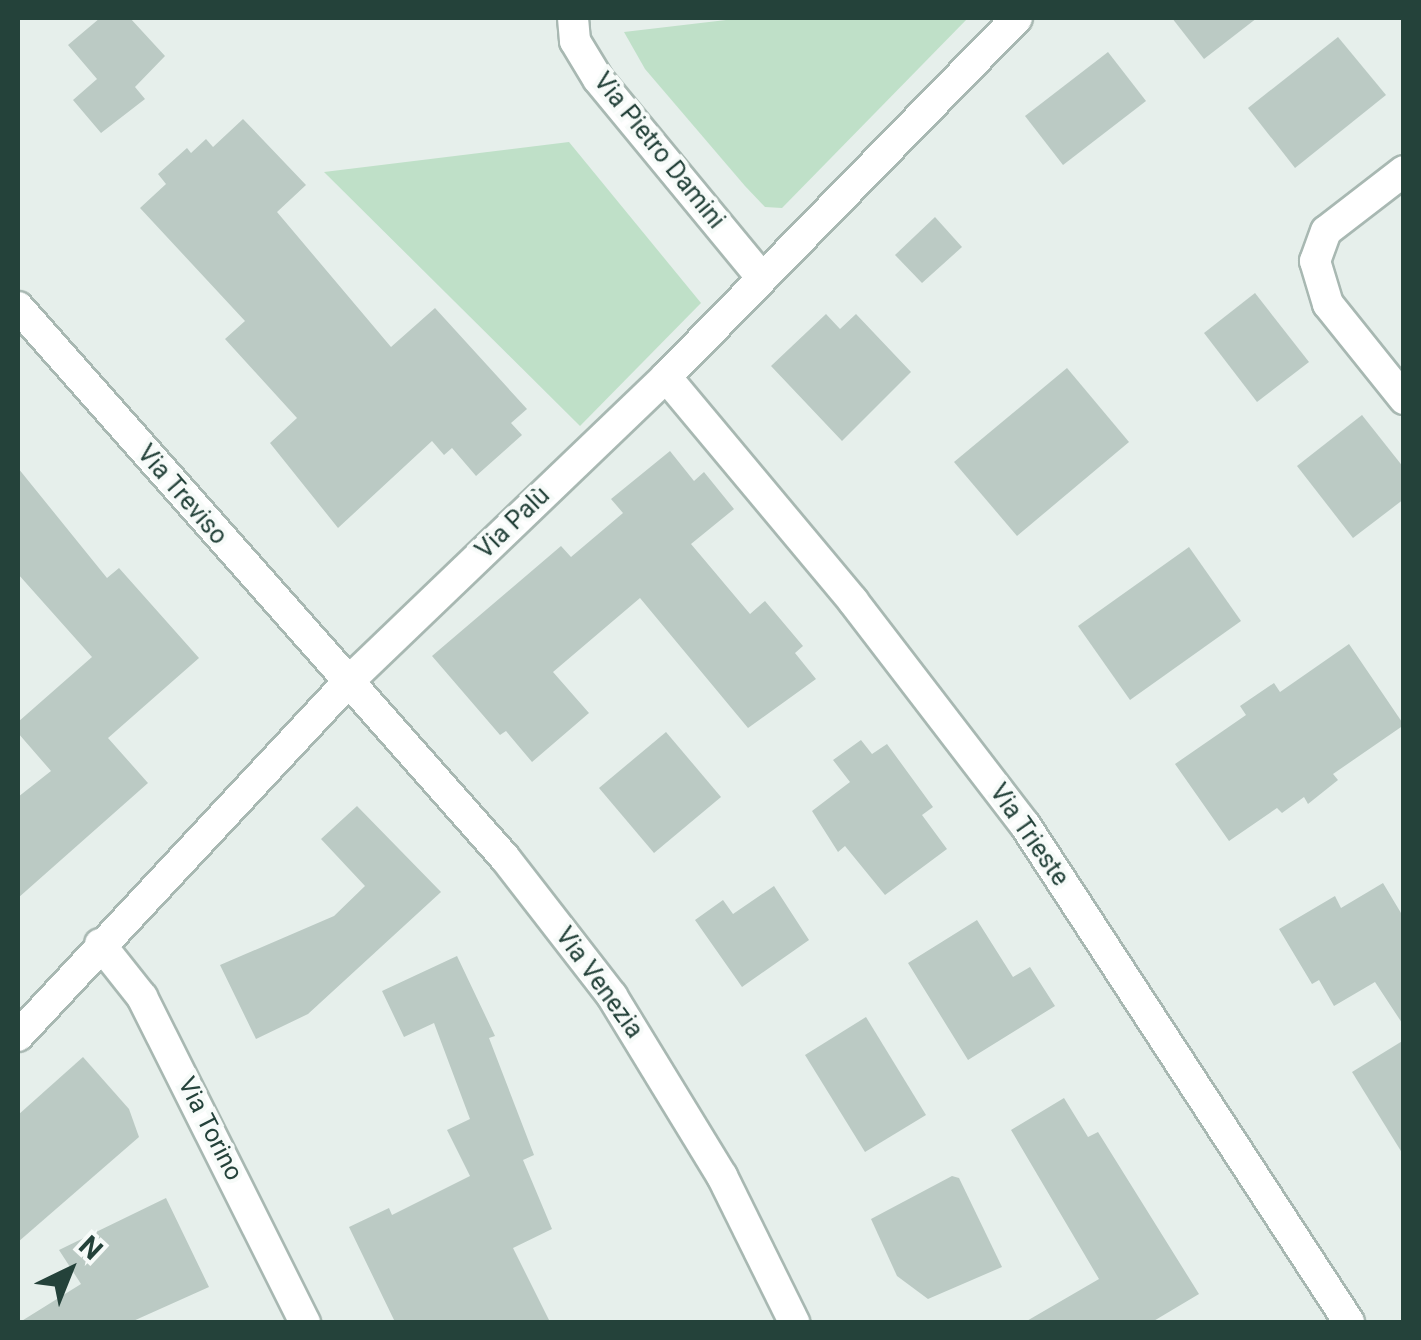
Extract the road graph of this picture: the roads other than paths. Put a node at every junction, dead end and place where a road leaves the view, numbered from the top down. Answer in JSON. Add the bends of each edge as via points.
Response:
{"nodes":[{"id":1,"x":572,"y":18,"type":"edge"},
{"id":2,"x":1018,"y":18,"type":"edge"},
{"id":3,"x":1404,"y":170,"type":"edge"},
{"id":4,"x":761,"y":278,"type":"junction"},
{"id":5,"x":22,"y":320,"type":"edge"},
{"id":6,"x":666,"y":378,"type":"junction"},
{"id":7,"x":1404,"y":398,"type":"edge"},
{"id":8,"x":349,"y":681,"type":"junction"},
{"id":9,"x":100,"y":944,"type":"junction"},
{"id":10,"x":18,"y":1036,"type":"edge"},
{"id":11,"x":306,"y":1322,"type":"edge"},
{"id":12,"x":794,"y":1322,"type":"edge"},
{"id":13,"x":1349,"y":1322,"type":"edge"}],
"edges":[{"from":1,"to":4,"type":"street","name":"Via Pietro Damini","via":[[576,41],[598,79]]},
{"from":2,"to":4,"type":"street","name":"Via Palù"},
{"from":3,"to":7,"type":"street","via":[[1326,231],[1315,262],[1328,304]]},
{"from":4,"to":6,"type":"street","name":"Via Palù"},
{"from":5,"to":8,"type":"street","name":"Via Treviso"},
{"from":6,"to":8,"type":"street","name":"Via Palù"},
{"from":6,"to":13,"type":"street","name":"Via Trieste","via":[[853,601],[1025,825]]},
{"from":8,"to":9,"type":"street","name":"Via Palù"},
{"from":8,"to":12,"type":"street","name":"Via Venezia","via":[[505,858],[612,996],[722,1176]]},
{"from":9,"to":10,"type":"street","name":"Via Palù"},
{"from":9,"to":11,"type":"street","name":"Via Torino","via":[[142,997]]}]}
